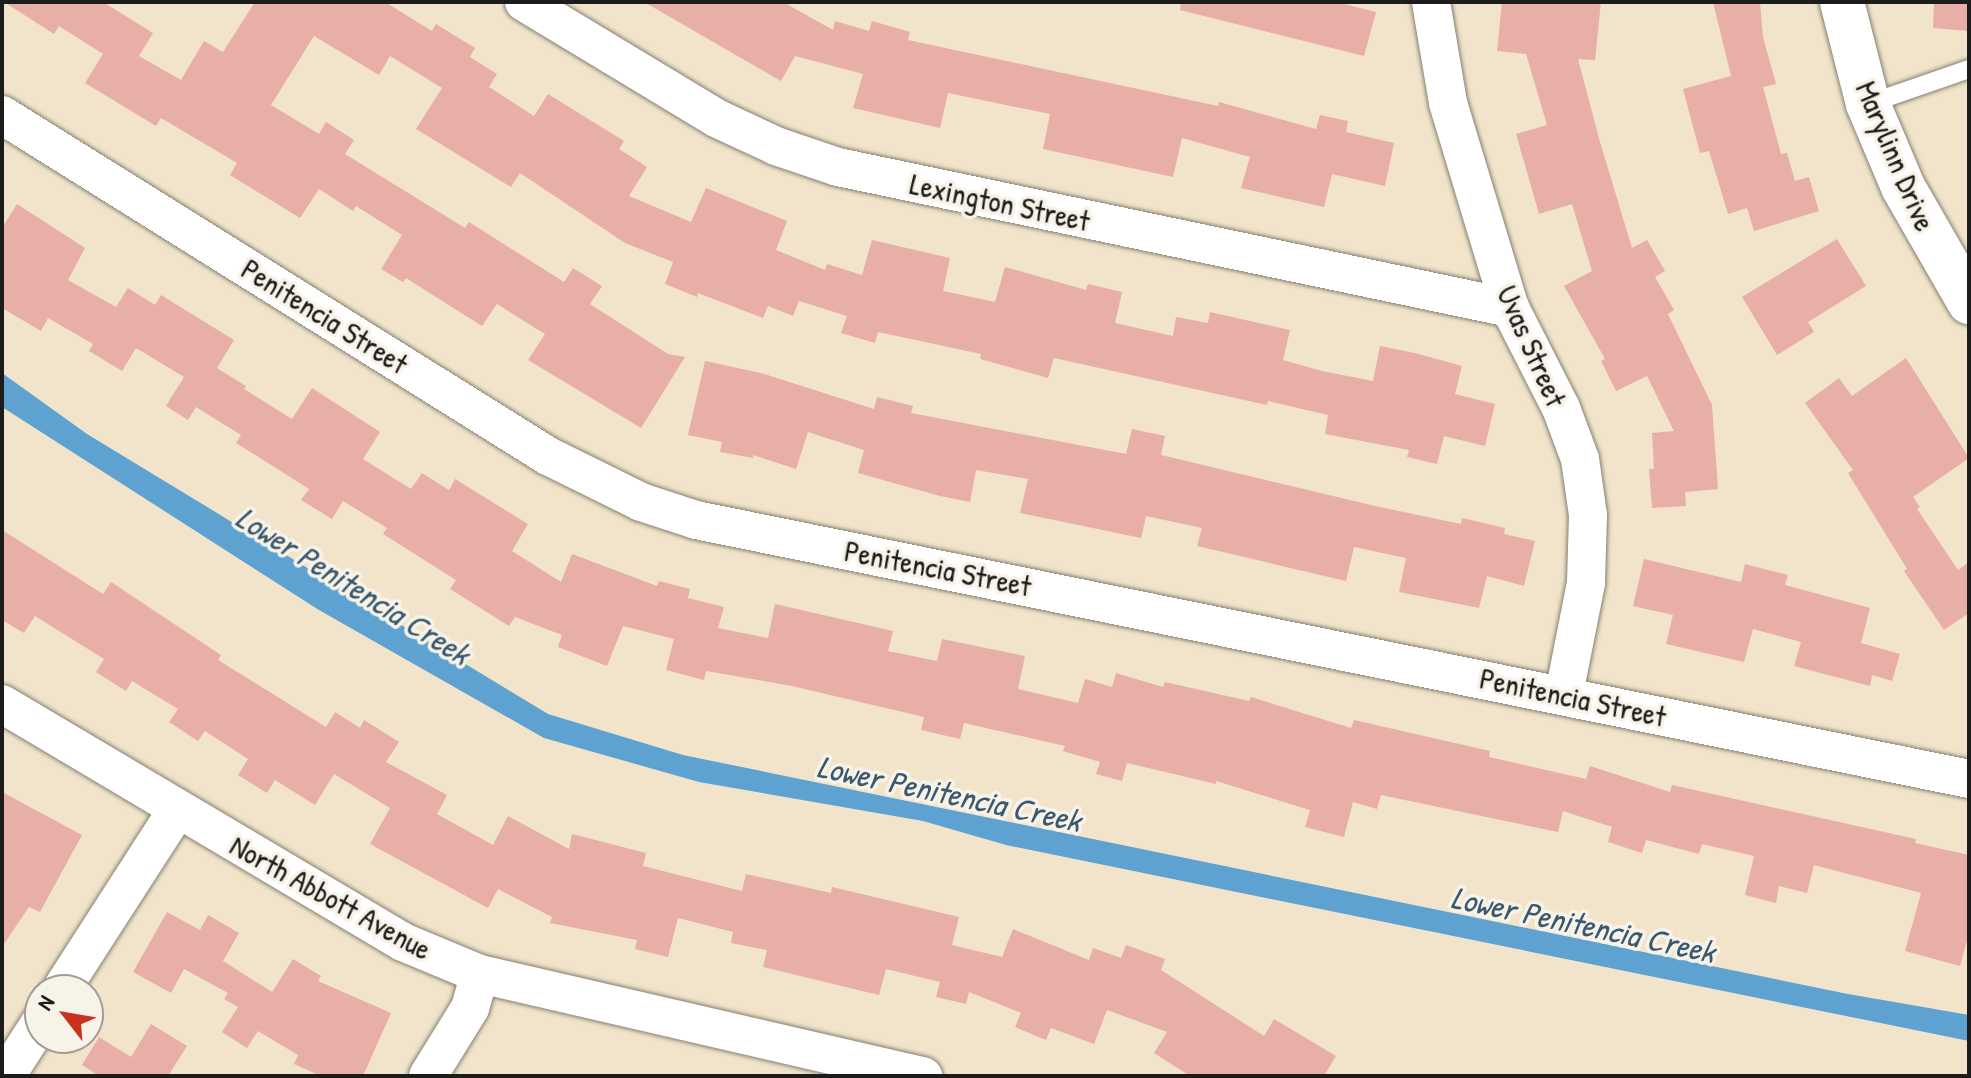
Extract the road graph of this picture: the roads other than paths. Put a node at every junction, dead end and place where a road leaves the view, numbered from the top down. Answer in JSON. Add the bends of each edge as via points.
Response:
{"nodes":[{"id":1,"x":524,"y":2,"type":"edge"},
{"id":2,"x":1431,"y":2,"type":"edge"},
{"id":3,"x":1842,"y":2,"type":"edge"},
{"id":4,"x":1969,"y":69,"type":"edge"},
{"id":5,"x":1868,"y":104,"type":"junction"},
{"id":6,"x":2,"y":115,"type":"edge"},
{"id":7,"x":1969,"y":302,"type":"edge"},
{"id":8,"x":1510,"y":308,"type":"junction"},
{"id":9,"x":1564,"y":694,"type":"junction"},
{"id":10,"x":2,"y":704,"type":"edge"},
{"id":11,"x":1969,"y":779,"type":"edge"},
{"id":12,"x":177,"y":810,"type":"junction"},
{"id":13,"x":71,"y":974,"type":"edge"},
{"id":14,"x":480,"y":974,"type":"junction"},
{"id":15,"x":24,"y":1048,"type":"edge"},
{"id":16,"x":6,"y":1076,"type":"edge"},
{"id":17,"x":428,"y":1076,"type":"edge"},
{"id":18,"x":923,"y":1076,"type":"edge"}],
"edges":[{"from":1,"to":8,"type":"street","name":"Lexington Street","via":[[716,118],[838,167]]},
{"from":2,"to":8,"type":"street","name":"Uvas Street","via":[[1448,103]]},
{"from":3,"to":5,"type":"street","name":"Marylinn Drive"},
{"from":4,"to":5,"type":"lane"},
{"from":5,"to":7,"type":"street","name":"Marylinn Drive","via":[[1903,187]]},
{"from":6,"to":9,"type":"street","name":"Penitencia Street","via":[[548,456],[641,502],[696,520]]},
{"from":8,"to":9,"type":"street","name":"Uvas Street","via":[[1580,459],[1588,515],[1586,583]]},
{"from":9,"to":11,"type":"street","name":"Penitencia Street"},
{"from":10,"to":12,"type":"street","name":"North Abbott Avenue"},
{"from":12,"to":13,"type":"street"},
{"from":12,"to":14,"type":"street","name":"North Abbott Avenue","via":[[403,942]]},
{"from":14,"to":17,"type":"street","via":[[470,1008]]},
{"from":14,"to":18,"type":"street","name":"North Abbott Avenue"},
{"from":15,"to":16,"type":"street"}]}
